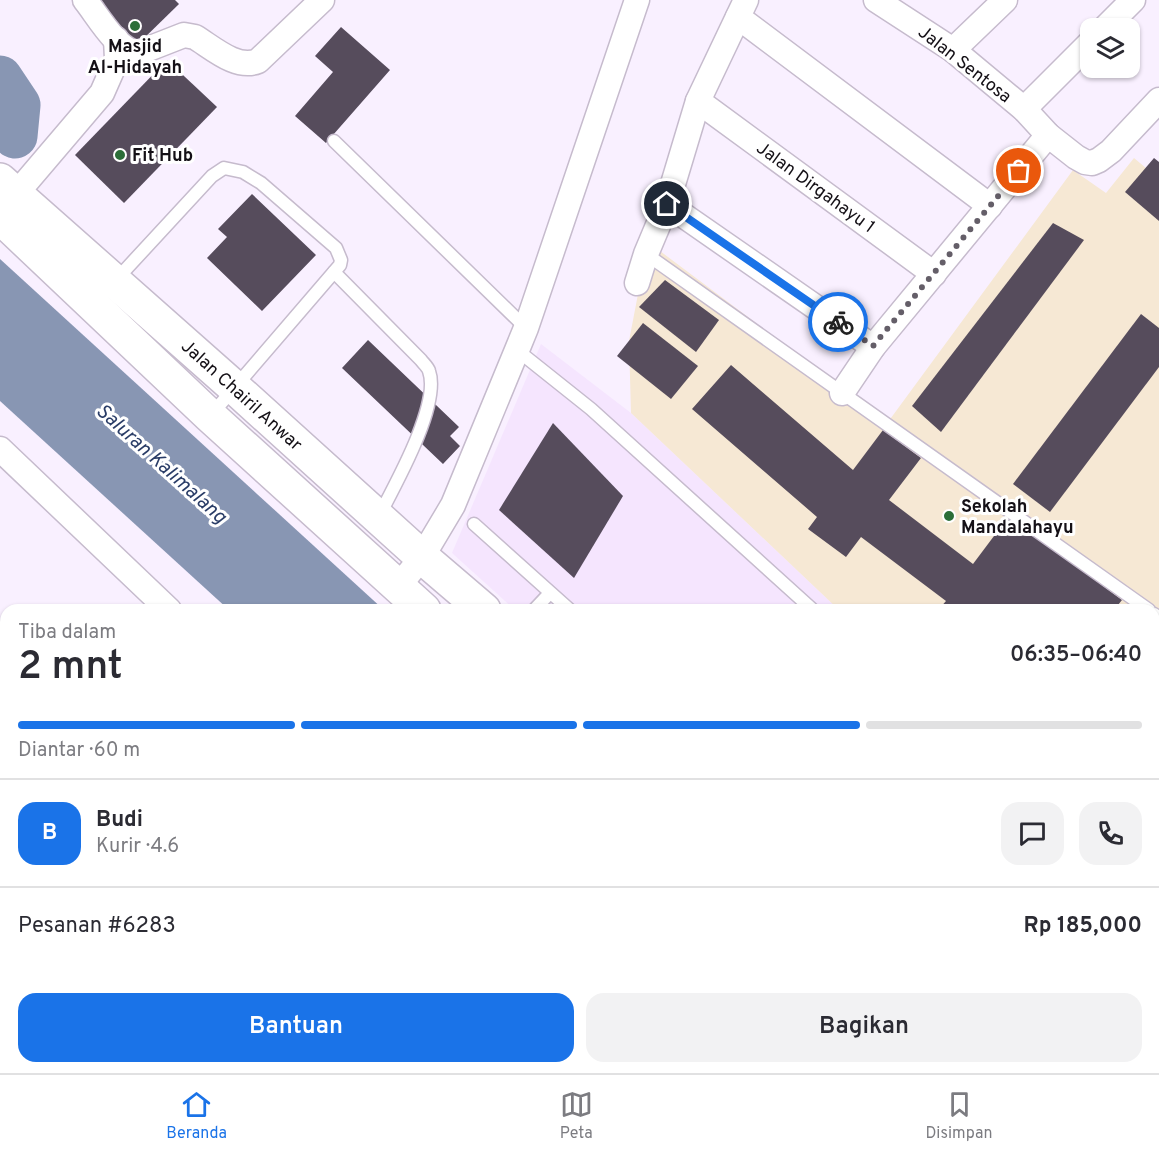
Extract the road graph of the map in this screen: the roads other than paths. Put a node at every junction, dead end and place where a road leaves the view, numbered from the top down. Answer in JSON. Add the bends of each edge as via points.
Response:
{"nodes":[{"id":1,"x":85,"y":0,"type":"edge"},
{"id":2,"x":322,"y":0,"type":"edge"},
{"id":3,"x":638,"y":0,"type":"edge"},
{"id":4,"x":876,"y":0,"type":"edge"},
{"id":5,"x":1005,"y":0,"type":"edge"},
{"id":6,"x":1133,"y":0,"type":"edge"},
{"id":7,"x":742,"y":9,"type":"edge"},
{"id":8,"x":1115,"y":18,"type":"edge"},
{"id":9,"x":116,"y":39,"type":"junction"},
{"id":10,"x":953,"y":51,"type":"junction"},
{"id":11,"x":1080,"y":53,"type":"edge"},
{"id":12,"x":698,"y":101,"type":"junction"},
{"id":13,"x":1159,"y":101,"type":"edge"},
{"id":14,"x":1023,"y":109,"type":"junction"},
{"id":15,"x":1048,"y":135,"type":"junction"},
{"id":16,"x":334,"y":141,"type":"dead end"},
{"id":17,"x":5,"y":197,"type":"edge"},
{"id":18,"x":667,"y":204,"type":"junction"},
{"id":19,"x":990,"y":206,"type":"junction"},
{"id":20,"x":646,"y":254,"type":"junction"},
{"id":21,"x":334,"y":272,"type":"junction"},
{"id":22,"x":934,"y":274,"type":"junction"},
{"id":23,"x":114,"y":281,"type":"junction"},
{"id":24,"x":637,"y":283,"type":"dead end"},
{"id":25,"x":526,"y":328,"type":"junction"},
{"id":26,"x":873,"y":346,"type":"junction"},
{"id":27,"x":517,"y":350,"type":"junction"},
{"id":28,"x":234,"y":387,"type":"junction"},
{"id":29,"x":842,"y":393,"type":"junction"},
{"id":30,"x":210,"y":416,"type":"junction"},
{"id":31,"x":0,"y":449,"type":"edge"},
{"id":32,"x":378,"y":518,"type":"junction"},
{"id":33,"x":474,"y":524,"type":"dead end"},
{"id":34,"x":422,"y":557,"type":"junction"},
{"id":35,"x":398,"y":587,"type":"junction"},
{"id":36,"x":550,"y":593,"type":"junction"},
{"id":37,"x":163,"y":604,"type":"edge"},
{"id":38,"x":417,"y":604,"type":"edge"},
{"id":39,"x":477,"y":604,"type":"edge"},
{"id":40,"x":540,"y":604,"type":"edge"},
{"id":41,"x":563,"y":604,"type":"edge"},
{"id":42,"x":806,"y":604,"type":"edge"},
{"id":43,"x":1141,"y":604,"type":"edge"}],
"edges":[{"from":1,"to":9,"type":"street"},
{"from":2,"to":9,"type":"street","via":[[252,64],[234,61],[189,35],[138,53],[127,50]]},
{"from":3,"to":25,"type":"street"},
{"from":4,"to":10,"type":"street","name":"Jalan Sentosa"},
{"from":5,"to":10,"type":"street"},
{"from":6,"to":8,"type":"street"},
{"from":7,"to":12,"type":"street"},
{"from":7,"to":19,"type":"street"},
{"from":9,"to":17,"type":"street","via":[[117,59],[102,93]]},
{"from":10,"to":14,"type":"street","name":"Jalan Sentosa"},
{"from":11,"to":14,"type":"street"},
{"from":12,"to":18,"type":"street"},
{"from":12,"to":22,"type":"street","name":"Jalan Dirgahayu 1"},
{"from":13,"to":15,"type":"street","name":"Jalan Sentosa","via":[[1099,160],[1081,161]]},
{"from":14,"to":15,"type":"street","name":"Jalan Sentosa"},
{"from":15,"to":19,"type":"street"},
{"from":16,"to":25,"type":"lane"},
{"from":17,"to":23,"type":"main road","name":"Jalan Chairil Anwar"},
{"from":17,"to":30,"type":"main road","name":"Jalan Chairil Anwar"},
{"from":18,"to":20,"type":"street"},
{"from":18,"to":26,"type":"street"},
{"from":19,"to":22,"type":"street"},
{"from":20,"to":24,"type":"street"},
{"from":20,"to":29,"type":"lane"},
{"from":21,"to":23,"type":"lane","via":[[341,260],[336,248],[261,183],[243,172],[224,168],[212,176]]},
{"from":21,"to":28,"type":"lane"},
{"from":21,"to":32,"type":"lane","via":[[429,371],[431,388],[420,434]]},
{"from":22,"to":26,"type":"street"},
{"from":23,"to":28,"type":"main road","name":"Jalan Chairil Anwar"},
{"from":25,"to":27,"type":"street"},
{"from":26,"to":29,"type":"street"},
{"from":27,"to":34,"type":"street","via":[[453,505]]},
{"from":27,"to":42,"type":"lane","via":[[591,409]]},
{"from":28,"to":30,"type":"lane"},
{"from":28,"to":32,"type":"main road","name":"Jalan Chairil Anwar"},
{"from":29,"to":43,"type":"lane"},
{"from":30,"to":35,"type":"main road","name":"Jalan Chairil Anwar"},
{"from":31,"to":37,"type":"street"},
{"from":32,"to":34,"type":"main road","name":"Jalan Chairil Anwar"},
{"from":33,"to":36,"type":"lane"},
{"from":34,"to":35,"type":"street"},
{"from":34,"to":39,"type":"main road","name":"Jalan Chairil Anwar"},
{"from":35,"to":38,"type":"main road","name":"Jalan Chairil Anwar"},
{"from":36,"to":40,"type":"lane"},
{"from":36,"to":41,"type":"lane"}]}
